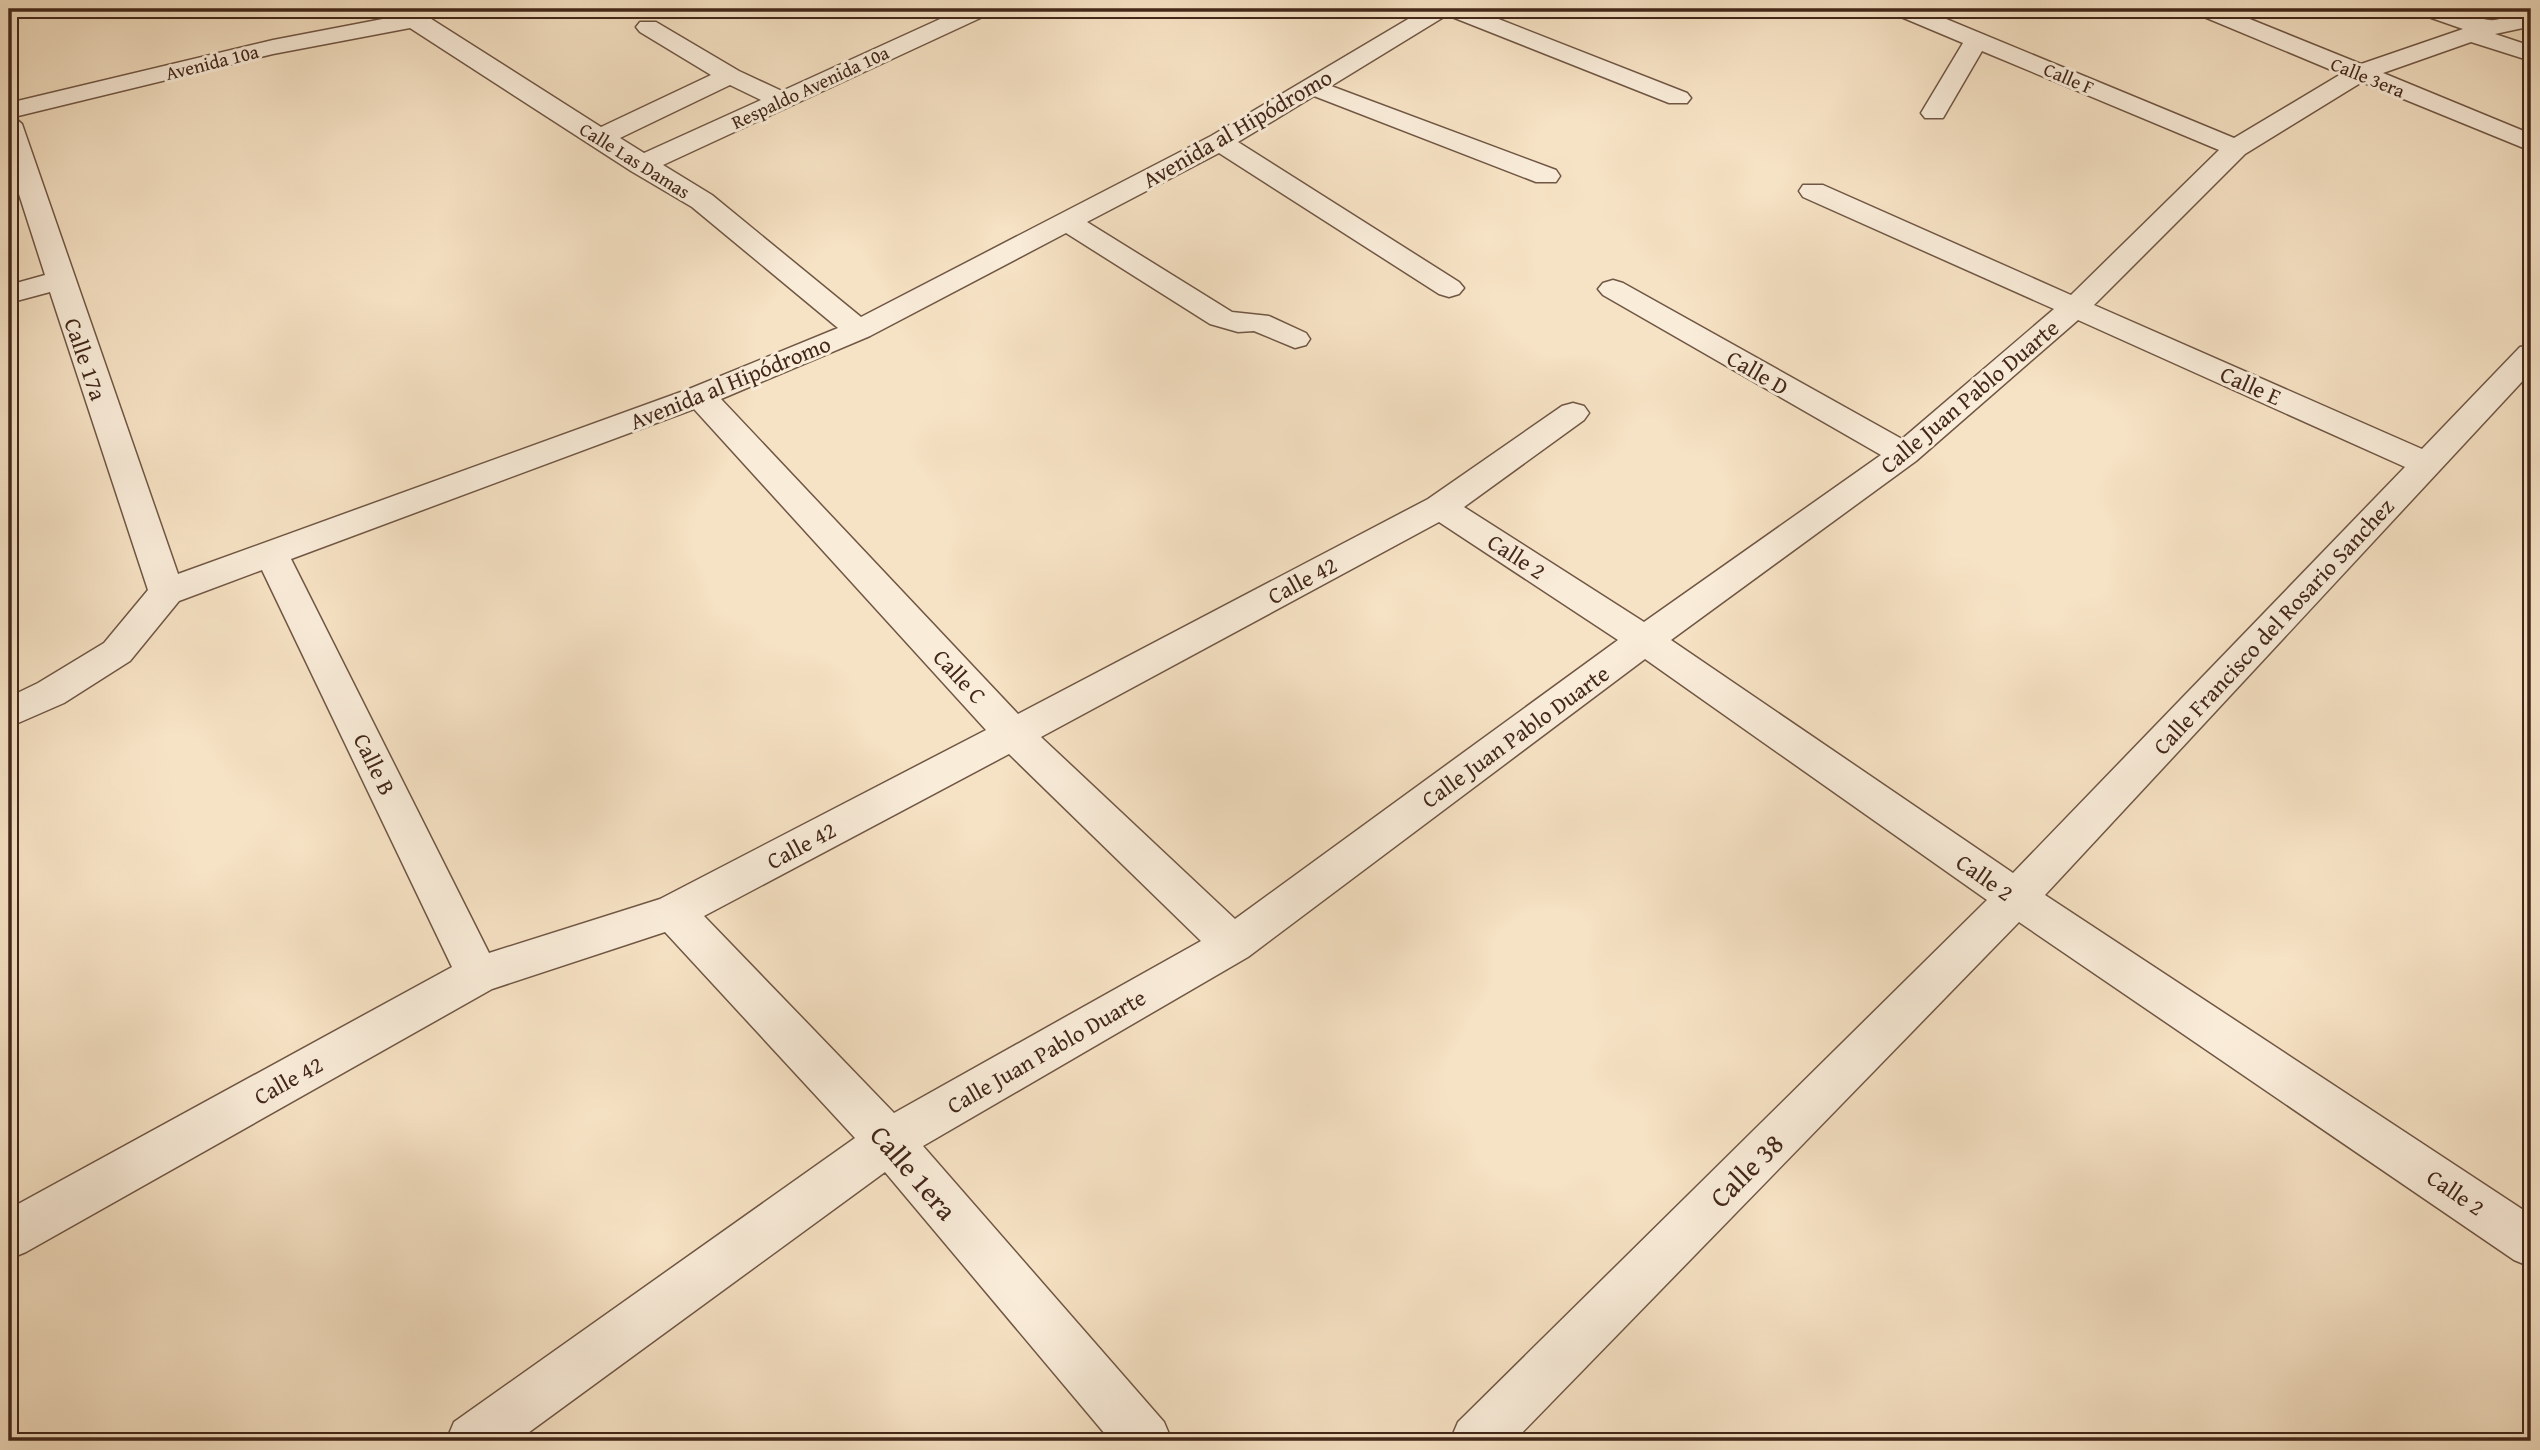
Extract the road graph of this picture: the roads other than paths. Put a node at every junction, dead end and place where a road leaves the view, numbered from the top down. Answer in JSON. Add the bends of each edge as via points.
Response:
{"nodes":[{"id":1,"x":981,"y":9,"type":"edge"},
{"id":2,"x":1441,"y":9,"type":"edge"},
{"id":3,"x":1453,"y":9,"type":"edge"},
{"id":4,"x":1902,"y":9,"type":"edge"},
{"id":5,"x":2206,"y":9,"type":"edge"},
{"id":6,"x":2428,"y":9,"type":"edge"},
{"id":7,"x":2531,"y":9,"type":"edge"},
{"id":8,"x":407,"y":15,"type":"edge"},
{"id":9,"x":648,"y":27,"type":"dead end"},
{"id":10,"x":2479,"y":32,"type":"junction"},
{"id":11,"x":1977,"y":39,"type":"junction"},
{"id":12,"x":2531,"y":54,"type":"edge"},
{"id":13,"x":2358,"y":74,"type":"junction"},
{"id":14,"x":730,"y":76,"type":"junction"},
{"id":15,"x":1312,"y":87,"type":"junction"},
{"id":16,"x":1678,"y":98,"type":"dead end"},
{"id":17,"x":781,"y":100,"type":"junction"},
{"id":18,"x":9,"y":111,"type":"edge"},
{"id":19,"x":1934,"y":113,"type":"dead end"},
{"id":20,"x":9,"y":124,"type":"edge"},
{"id":21,"x":598,"y":138,"type":"junction"},
{"id":22,"x":1220,"y":142,"type":"junction"},
{"id":23,"x":2531,"y":143,"type":"edge"},
{"id":24,"x":2236,"y":148,"type":"junction"},
{"id":25,"x":640,"y":165,"type":"junction"},
{"id":26,"x":1546,"y":176,"type":"dead end"},
{"id":27,"x":1813,"y":191,"type":"dead end"},
{"id":28,"x":1067,"y":222,"type":"junction"},
{"id":29,"x":59,"y":280,"type":"junction"},
{"id":30,"x":1449,"y":288,"type":"dead end"},
{"id":31,"x":1613,"y":289,"type":"dead end"},
{"id":32,"x":9,"y":294,"type":"edge"},
{"id":33,"x":2076,"y":306,"type":"junction"},
{"id":34,"x":859,"y":330,"type":"junction"},
{"id":35,"x":1295,"y":339,"type":"dead end"},
{"id":36,"x":2531,"y":354,"type":"edge"},
{"id":37,"x":700,"y":396,"type":"junction"},
{"id":38,"x":1573,"y":414,"type":"dead end"},
{"id":39,"x":1904,"y":454,"type":"junction"},
{"id":40,"x":2426,"y":464,"type":"junction"},
{"id":41,"x":1440,"y":507,"type":"junction"},
{"id":42,"x":271,"y":553,"type":"junction"},
{"id":43,"x":166,"y":592,"type":"junction"},
{"id":44,"x":1645,"y":640,"type":"junction"},
{"id":45,"x":9,"y":713,"type":"edge"},
{"id":46,"x":1013,"y":734,"type":"junction"},
{"id":47,"x":2016,"y":898,"type":"junction"},
{"id":48,"x":673,"y":912,"type":"junction"},
{"id":49,"x":1233,"y":944,"type":"junction"},
{"id":50,"x":478,"y":975,"type":"junction"},
{"id":51,"x":889,"y":1141,"type":"junction"},
{"id":52,"x":13,"y":1223,"type":"edge"},
{"id":53,"x":2531,"y":1243,"type":"edge"},
{"id":54,"x":472,"y":1441,"type":"edge"},
{"id":55,"x":1145,"y":1441,"type":"edge"},
{"id":56,"x":1477,"y":1441,"type":"edge"}],
"edges":[{"from":1,"to":17,"type":"street","name":"Respaldo Avenida 10a"},
{"from":2,"to":15,"type":"street","name":"Avenida al Hipódromo"},
{"from":3,"to":16,"type":"street"},
{"from":4,"to":11,"type":"street","name":"Calle F"},
{"from":5,"to":13,"type":"street","name":"Calle 3era"},
{"from":6,"to":10,"type":"street"},
{"from":7,"to":10,"type":"street","name":"Calle Juan Pablo Duarte","via":[[2515,23]]},
{"from":8,"to":18,"type":"street","name":"Avenida 10a"},
{"from":8,"to":21,"type":"street","name":"Calle Las Damas"},
{"from":9,"to":14,"type":"street"},
{"from":10,"to":12,"type":"street"},
{"from":10,"to":13,"type":"street","name":"Calle Juan Pablo Duarte"},
{"from":11,"to":19,"type":"street"},
{"from":11,"to":24,"type":"street","name":"Calle F"},
{"from":13,"to":23,"type":"street","name":"Calle 3era"},
{"from":13,"to":24,"type":"street","name":"Calle Juan Pablo Duarte"},
{"from":14,"to":17,"type":"street"},
{"from":14,"to":21,"type":"street"},
{"from":15,"to":22,"type":"street","name":"Avenida al Hipódromo"},
{"from":15,"to":26,"type":"street"},
{"from":17,"to":25,"type":"street","name":"Respaldo Avenida 10a"},
{"from":20,"to":29,"type":"street","name":"Calle 17a"},
{"from":21,"to":25,"type":"street","name":"Calle Las Damas"},
{"from":22,"to":28,"type":"street","name":"Avenida al Hipódromo"},
{"from":22,"to":30,"type":"street"},
{"from":24,"to":33,"type":"street","name":"Calle Juan Pablo Duarte"},
{"from":25,"to":34,"type":"street","name":"Calle Las Damas","via":[[702,201]]},
{"from":27,"to":33,"type":"street","name":"Calle E"},
{"from":28,"to":34,"type":"street","name":"Avenida al Hipódromo"},
{"from":28,"to":35,"type":"street","via":[[1222,318],[1258,322]]},
{"from":29,"to":32,"type":"street"},
{"from":29,"to":43,"type":"street","name":"Calle 17a"},
{"from":31,"to":39,"type":"street","name":"Calle D"},
{"from":33,"to":39,"type":"street","name":"Calle Juan Pablo Duarte"},
{"from":33,"to":40,"type":"street","name":"Calle E"},
{"from":34,"to":37,"type":"street","name":"Avenida al Hipódromo"},
{"from":36,"to":40,"type":"street","name":"Calle Francisco del Rosario Sanchez"},
{"from":37,"to":42,"type":"street","name":"Avenida al Hipódromo"},
{"from":37,"to":46,"type":"street","name":"Calle C"},
{"from":38,"to":41,"type":"street","name":"Calle 42"},
{"from":39,"to":44,"type":"street","name":"Calle Juan Pablo Duarte"},
{"from":40,"to":47,"type":"street","name":"Calle Francisco del Rosario Sanchez"},
{"from":41,"to":44,"type":"street","name":"Calle 2"},
{"from":41,"to":46,"type":"street","name":"Calle 42"},
{"from":42,"to":43,"type":"street","name":"Avenida al Hipódromo"},
{"from":42,"to":50,"type":"street","name":"Calle B"},
{"from":43,"to":45,"type":"street","via":[[117,652]]},
{"from":44,"to":47,"type":"street","name":"Calle 2"},
{"from":44,"to":49,"type":"street","name":"Calle Juan Pablo Duarte"},
{"from":46,"to":48,"type":"street","name":"Calle 42"},
{"from":46,"to":49,"type":"street","name":"Calle C"},
{"from":47,"to":53,"type":"street","name":"Calle 2"},
{"from":47,"to":56,"type":"street","name":"Calle 38"},
{"from":48,"to":50,"type":"street","name":"Calle 42"},
{"from":48,"to":51,"type":"street","name":"Calle 1era"},
{"from":49,"to":51,"type":"street","name":"Calle Juan Pablo Duarte"},
{"from":50,"to":52,"type":"street","name":"Calle 42"},
{"from":51,"to":54,"type":"street","name":"Calle Juan Pablo Duarte"},
{"from":51,"to":55,"type":"street","name":"Calle 1era"}]}
